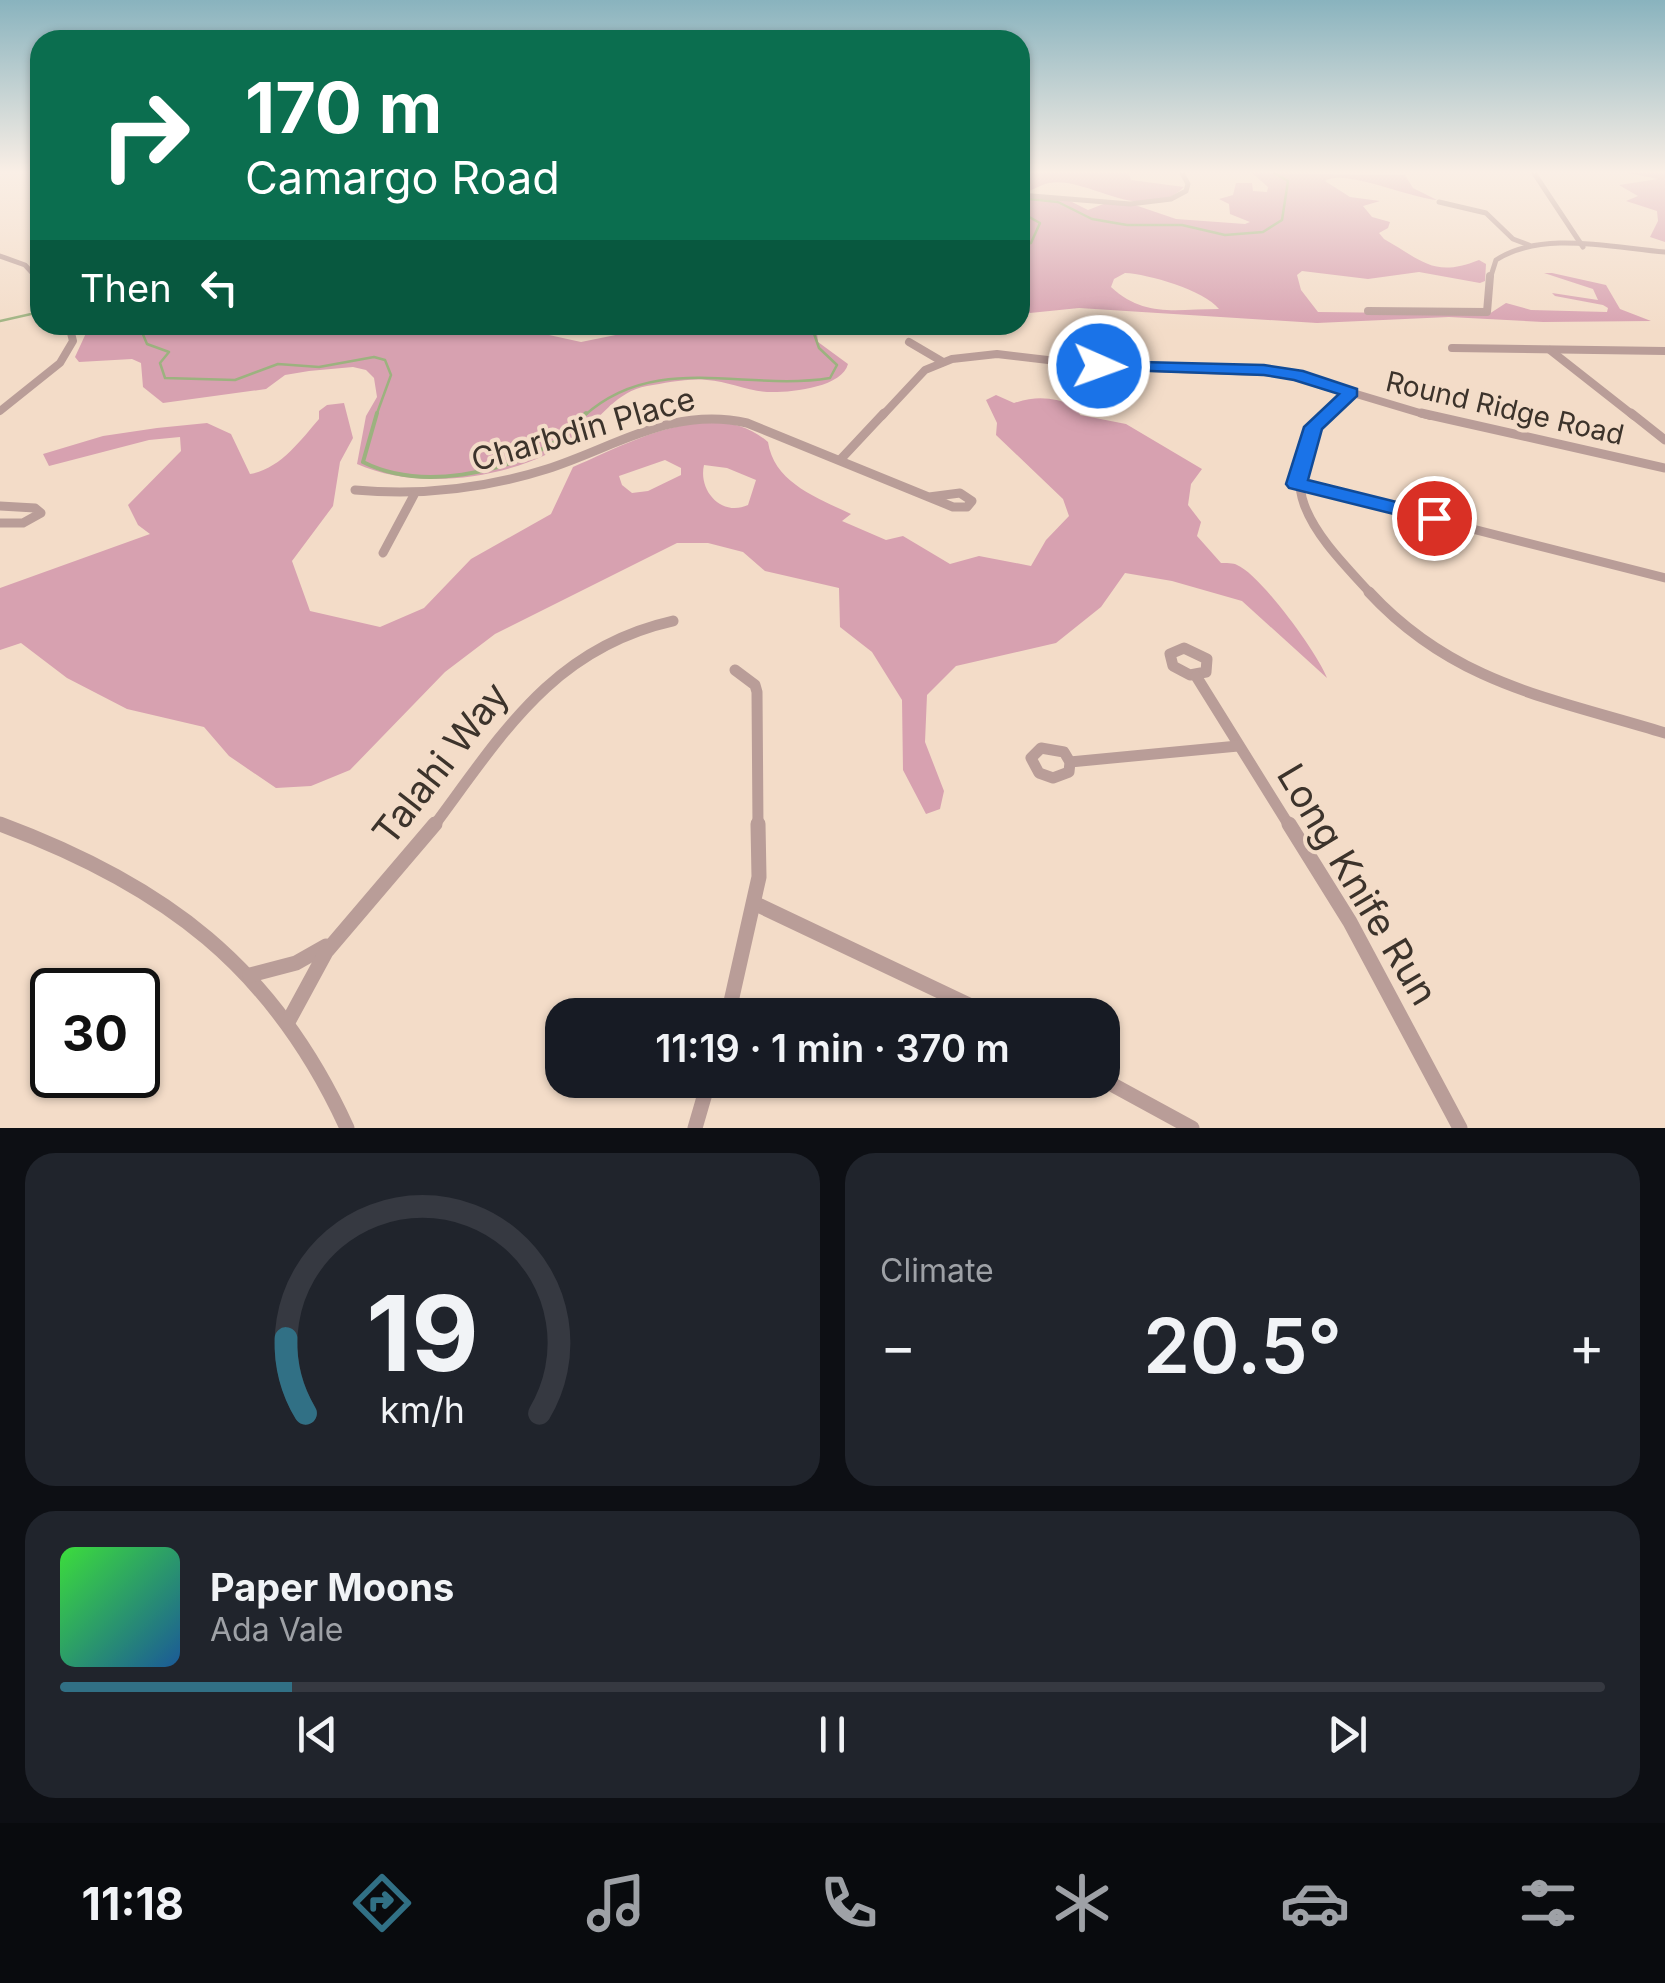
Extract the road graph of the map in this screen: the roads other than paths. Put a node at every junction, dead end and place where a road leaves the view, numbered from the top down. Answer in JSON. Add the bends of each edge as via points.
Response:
{"nodes":[{"id":1,"x":1499,"y":226,"type":"edge"},
{"id":2,"x":1569,"y":226,"type":"edge"},
{"id":3,"x":1530,"y":246,"type":"junction"},
{"id":4,"x":1583,"y":247,"type":"junction"},
{"id":5,"x":1665,"y":252,"type":"edge"},
{"id":6,"x":0,"y":256,"type":"edge"},
{"id":7,"x":30,"y":271,"type":"edge"},
{"id":8,"x":1368,"y":311,"type":"dead end"},
{"id":9,"x":72,"y":335,"type":"edge"},
{"id":10,"x":909,"y":342,"type":"dead end"},
{"id":11,"x":1452,"y":348,"type":"dead end"},
{"id":12,"x":1549,"y":350,"type":"junction"},
{"id":13,"x":1665,"y":351,"type":"edge"},
{"id":14,"x":942,"y":362,"type":"junction"},
{"id":15,"x":1351,"y":393,"type":"junction"},
{"id":16,"x":0,"y":411,"type":"edge"},
{"id":17,"x":1665,"y":440,"type":"edge"},
{"id":18,"x":840,"y":460,"type":"junction"},
{"id":19,"x":1665,"y":468,"type":"edge"},
{"id":20,"x":1296,"y":484,"type":"junction"},
{"id":21,"x":356,"y":490,"type":"dead end"},
{"id":22,"x":414,"y":495,"type":"junction"},
{"id":23,"x":929,"y":497,"type":"dead end"},
{"id":24,"x":0,"y":506,"type":"edge"},
{"id":25,"x":0,"y":522,"type":"edge"},
{"id":26,"x":383,"y":553,"type":"dead end"},
{"id":27,"x":1665,"y":578,"type":"edge"},
{"id":28,"x":673,"y":621,"type":"dead end"},
{"id":29,"x":735,"y":670,"type":"dead end"},
{"id":30,"x":1196,"y":676,"type":"dead end"},
{"id":31,"x":1665,"y":733,"type":"edge"},
{"id":32,"x":1238,"y":746,"type":"junction"},
{"id":33,"x":1070,"y":762,"type":"dead end"},
{"id":34,"x":0,"y":824,"type":"edge"},
{"id":35,"x":756,"y":904,"type":"junction"},
{"id":36,"x":331,"y":943,"type":"junction"},
{"id":37,"x":250,"y":974,"type":"junction"},
{"id":38,"x":732,"y":998,"type":"edge"},
{"id":39,"x":954,"y":998,"type":"edge"},
{"id":40,"x":288,"y":1022,"type":"junction"},
{"id":41,"x":1120,"y":1089,"type":"edge"},
{"id":42,"x":704,"y":1098,"type":"edge"},
{"id":43,"x":347,"y":1128,"type":"edge"},
{"id":44,"x":695,"y":1128,"type":"edge"},
{"id":45,"x":1192,"y":1128,"type":"edge"},
{"id":46,"x":1460,"y":1128,"type":"edge"}],
"edges":[{"from":1,"to":3,"type":"street"},
{"from":2,"to":4,"type":"street"},
{"from":3,"to":4,"type":"street"},
{"from":3,"to":8,"type":"street","via":[[1493,264],[1486,312]]},
{"from":4,"to":5,"type":"street"},
{"from":6,"to":7,"type":"street"},
{"from":9,"to":16,"type":"street","via":[[60,364]]},
{"from":10,"to":14,"type":"street"},
{"from":11,"to":12,"type":"street"},
{"from":12,"to":13,"type":"street"},
{"from":12,"to":17,"type":"street"},
{"from":14,"to":15,"type":"street","name":"Round Ridge Road","via":[[997,354],[1099,366],[1264,370]]},
{"from":14,"to":18,"type":"street","name":"Round Ridge Road","via":[[920,374]]},
{"from":15,"to":19,"type":"street","name":"Round Ridge Road"},
{"from":15,"to":20,"type":"street","via":[[1313,427]]},
{"from":18,"to":22,"type":"street","name":"Charbdin Place","via":[[740,420],[710,417],[642,432],[532,474]]},
{"from":18,"to":23,"type":"street","name":"Charbdin Place"},
{"from":20,"to":27,"type":"street"},
{"from":20,"to":31,"type":"street","via":[[1308,518],[1423,643],[1486,676]]},
{"from":21,"to":22,"type":"street","name":"Charbdin Place"},
{"from":22,"to":26,"type":"street"},
{"from":24,"to":25,"type":"street","via":[[41,513],[23,523]]},
{"from":28,"to":36,"type":"street","name":"Talahi Way","via":[[575,664],[520,707],[419,844]]},
{"from":29,"to":35,"type":"street","via":[[755,685],[758,704]]},
{"from":30,"to":32,"type":"street","name":"Long Knife Run"},
{"from":32,"to":33,"type":"street"},
{"from":32,"to":46,"type":"street","name":"Long Knife Run","via":[[1350,922]]},
{"from":34,"to":37,"type":"street","via":[[141,889]]},
{"from":35,"to":38,"type":"street"},
{"from":35,"to":39,"type":"street"},
{"from":36,"to":37,"type":"street","name":"Talahi Way","via":[[296,964]]},
{"from":36,"to":40,"type":"street","name":"Talahi Way","via":[[306,978]]},
{"from":37,"to":40,"type":"street"},
{"from":40,"to":43,"type":"street","via":[[316,1062]]},
{"from":41,"to":45,"type":"street"},
{"from":42,"to":44,"type":"street"}]}
